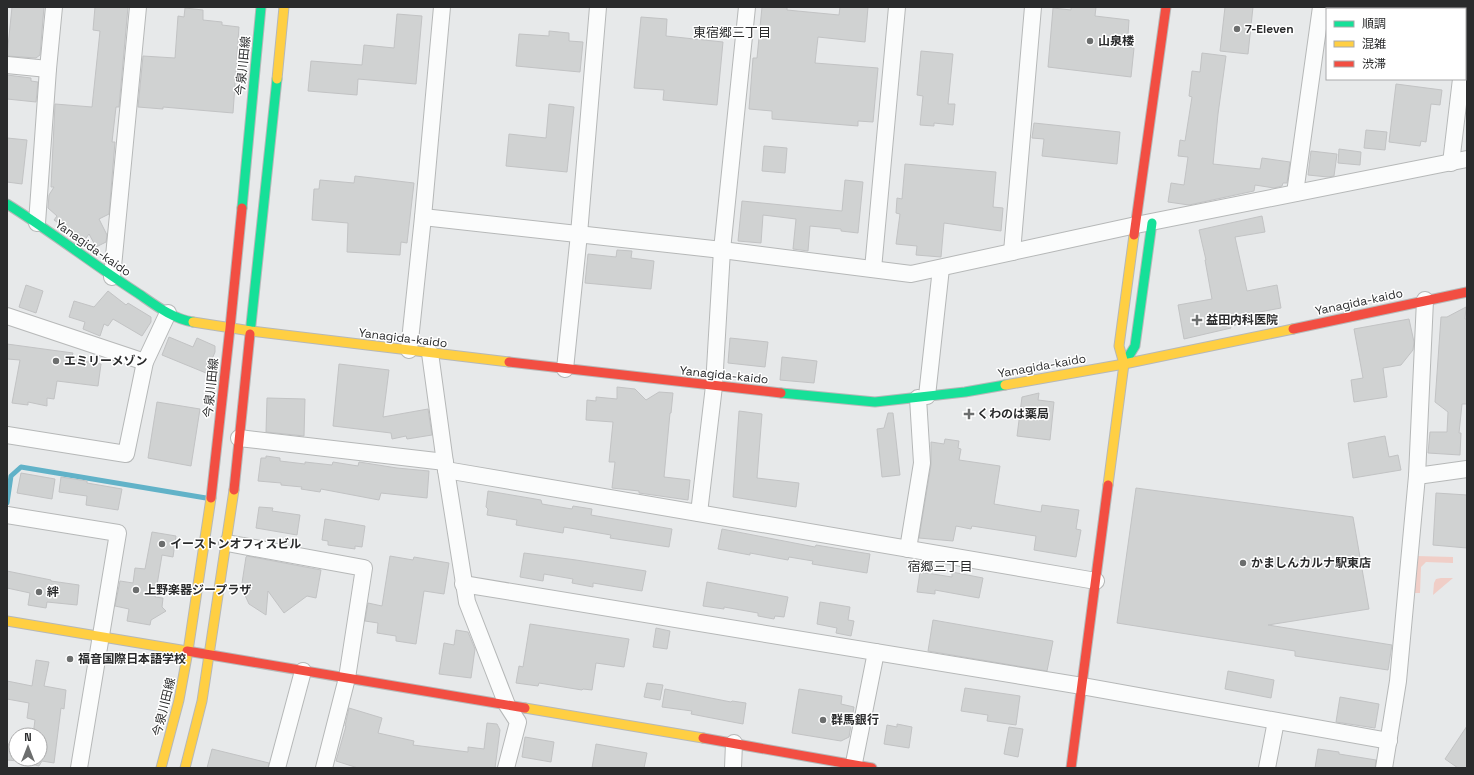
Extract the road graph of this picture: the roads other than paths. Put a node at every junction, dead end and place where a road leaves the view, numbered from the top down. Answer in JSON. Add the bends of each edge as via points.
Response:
{"nodes":[{"id":1,"x":54,"y":7,"type":"edge"},
{"id":2,"x":138,"y":7,"type":"edge"},
{"id":3,"x":261,"y":7,"type":"edge"},
{"id":4,"x":284,"y":7,"type":"edge"},
{"id":5,"x":442,"y":7,"type":"edge"},
{"id":6,"x":598,"y":7,"type":"edge"},
{"id":7,"x":747,"y":7,"type":"edge"},
{"id":8,"x":897,"y":7,"type":"edge"},
{"id":9,"x":1034,"y":7,"type":"edge"},
{"id":10,"x":1166,"y":7,"type":"edge"},
{"id":11,"x":1321,"y":7,"type":"edge"},
{"id":12,"x":7,"y":65,"type":"edge"},
{"id":13,"x":48,"y":69,"type":"junction"},
{"id":14,"x":1461,"y":80,"type":"edge"},
{"id":15,"x":1467,"y":159,"type":"edge"},
{"id":16,"x":1451,"y":163,"type":"junction"},
{"id":17,"x":1295,"y":193,"type":"junction"},
{"id":18,"x":7,"y":204,"type":"edge"},
{"id":19,"x":424,"y":217,"type":"junction"},
{"id":20,"x":1153,"y":218,"type":"junction"},
{"id":21,"x":37,"y":223,"type":"junction"},
{"id":22,"x":1136,"y":225,"type":"junction"},
{"id":23,"x":579,"y":234,"type":"junction"},
{"id":24,"x":722,"y":250,"type":"junction"},
{"id":25,"x":1012,"y":252,"type":"junction"},
{"id":26,"x":940,"y":268,"type":"junction"},
{"id":27,"x":873,"y":269,"type":"junction"},
{"id":28,"x":112,"y":277,"type":"junction"},
{"id":29,"x":1467,"y":292,"type":"edge"},
{"id":30,"x":1424,"y":300,"type":"junction"},
{"id":31,"x":168,"y":313,"type":"junction"},
{"id":32,"x":7,"y":316,"type":"edge"},
{"id":33,"x":230,"y":328,"type":"junction"},
{"id":34,"x":250,"y":331,"type":"junction"},
{"id":35,"x":410,"y":350,"type":"junction"},
{"id":36,"x":430,"y":353,"type":"junction"},
{"id":37,"x":145,"y":362,"type":"junction"},
{"id":38,"x":1124,"y":364,"type":"junction"},
{"id":39,"x":565,"y":369,"type":"junction"},
{"id":40,"x":714,"y":386,"type":"junction"},
{"id":41,"x":923,"y":397,"type":"junction"},
{"id":42,"x":7,"y":435,"type":"edge"},
{"id":43,"x":240,"y":438,"type":"junction"},
{"id":44,"x":445,"y":466,"type":"junction"},
{"id":45,"x":1467,"y":470,"type":"edge"},
{"id":46,"x":1416,"y":476,"type":"junction"},
{"id":47,"x":699,"y":513,"type":"junction"},
{"id":48,"x":7,"y":515,"type":"edge"},
{"id":49,"x":227,"y":543,"type":"junction"},
{"id":50,"x":908,"y":549,"type":"junction"},
{"id":51,"x":1096,"y":581,"type":"junction"},
{"id":52,"x":463,"y":584,"type":"junction"},
{"id":53,"x":7,"y":622,"type":"edge"},
{"id":54,"x":101,"y":637,"type":"junction"},
{"id":55,"x":188,"y":651,"type":"junction"},
{"id":56,"x":876,"y":652,"type":"junction"},
{"id":57,"x":210,"y":655,"type":"junction"},
{"id":58,"x":303,"y":671,"type":"junction"},
{"id":59,"x":348,"y":678,"type":"junction"},
{"id":60,"x":1082,"y":686,"type":"junction"},
{"id":61,"x":507,"y":705,"type":"junction"},
{"id":62,"x":1276,"y":721,"type":"junction"},
{"id":63,"x":1389,"y":741,"type":"junction"},
{"id":64,"x":734,"y":743,"type":"junction"},
{"id":65,"x":854,"y":766,"type":"edge"},
{"id":66,"x":79,"y":768,"type":"edge"},
{"id":67,"x":161,"y":768,"type":"edge"},
{"id":68,"x":185,"y":768,"type":"edge"},
{"id":69,"x":277,"y":768,"type":"edge"},
{"id":70,"x":324,"y":768,"type":"edge"},
{"id":71,"x":506,"y":768,"type":"edge"},
{"id":72,"x":733,"y":768,"type":"edge"},
{"id":73,"x":872,"y":768,"type":"edge"},
{"id":74,"x":1071,"y":768,"type":"edge"},
{"id":75,"x":1267,"y":768,"type":"edge"},
{"id":76,"x":1384,"y":768,"type":"edge"}],
"edges":[{"from":1,"to":13,"type":"street"},
{"from":2,"to":28,"type":"street"},
{"from":3,"to":33,"type":"street","name":"今泉川田線"},
{"from":4,"to":34,"type":"street"},
{"from":5,"to":19,"type":"street"},
{"from":6,"to":23,"type":"street"},
{"from":7,"to":24,"type":"street"},
{"from":8,"to":27,"type":"street"},
{"from":9,"to":25,"type":"street"},
{"from":10,"to":22,"type":"street"},
{"from":11,"to":17,"type":"street"},
{"from":12,"to":13,"type":"street"},
{"from":13,"to":21,"type":"street"},
{"from":14,"to":16,"type":"street"},
{"from":15,"to":16,"type":"street"},
{"from":16,"to":17,"type":"street"},
{"from":17,"to":20,"type":"street"},
{"from":18,"to":21,"type":"street","name":"Yanagida-kaido"},
{"from":19,"to":23,"type":"street"},
{"from":19,"to":35,"type":"street"},
{"from":20,"to":22,"type":"street"},
{"from":20,"to":38,"type":"street","via":[[1135,346]]},
{"from":21,"to":28,"type":"street","name":"Yanagida-kaido"},
{"from":22,"to":25,"type":"street"},
{"from":22,"to":38,"type":"street","via":[[1119,346]]},
{"from":23,"to":24,"type":"street"},
{"from":23,"to":39,"type":"street"},
{"from":24,"to":27,"type":"street"},
{"from":24,"to":40,"type":"street"},
{"from":25,"to":26,"type":"street"},
{"from":26,"to":27,"type":"street","via":[[910,274]]},
{"from":26,"to":41,"type":"street"},
{"from":28,"to":31,"type":"street","name":"Yanagida-kaido"},
{"from":29,"to":30,"type":"street","name":"Yanagida-kaido"},
{"from":30,"to":38,"type":"street","name":"Yanagida-kaido"},
{"from":30,"to":46,"type":"street"},
{"from":31,"to":33,"type":"street","name":"Yanagida-kaido","via":[[186,320]]},
{"from":31,"to":37,"type":"street"},
{"from":32,"to":37,"type":"street"},
{"from":33,"to":34,"type":"street","name":"Yanagida-kaido"},
{"from":33,"to":55,"type":"street","name":"今泉川田線","via":[[211,498]]},
{"from":34,"to":35,"type":"street","name":"Yanagida-kaido"},
{"from":34,"to":43,"type":"street"},
{"from":35,"to":36,"type":"street","name":"Yanagida-kaido"},
{"from":36,"to":39,"type":"street","name":"Yanagida-kaido"},
{"from":36,"to":44,"type":"street"},
{"from":37,"to":42,"type":"street","via":[[126,454]]},
{"from":38,"to":41,"type":"street","name":"Yanagida-kaido"},
{"from":38,"to":51,"type":"street"},
{"from":39,"to":40,"type":"street","name":"Yanagida-kaido"},
{"from":40,"to":41,"type":"street","name":"Yanagida-kaido","via":[[875,402]]},
{"from":40,"to":47,"type":"street"},
{"from":41,"to":50,"type":"street","via":[[922,464]]},
{"from":43,"to":44,"type":"street"},
{"from":43,"to":49,"type":"street"},
{"from":44,"to":47,"type":"street"},
{"from":44,"to":52,"type":"street"},
{"from":45,"to":46,"type":"street"},
{"from":46,"to":63,"type":"street","via":[[1398,681]]},
{"from":47,"to":50,"type":"street"},
{"from":48,"to":54,"type":"street","via":[[118,533]]},
{"from":49,"to":57,"type":"street"},
{"from":49,"to":59,"type":"street","via":[[364,568]]},
{"from":50,"to":51,"type":"street"},
{"from":51,"to":60,"type":"street"},
{"from":52,"to":56,"type":"street"},
{"from":52,"to":61,"type":"street","via":[[467,602]]},
{"from":53,"to":54,"type":"street"},
{"from":54,"to":55,"type":"street"},
{"from":54,"to":66,"type":"street"},
{"from":55,"to":57,"type":"street"},
{"from":55,"to":67,"type":"street","name":"今泉川田線","via":[[179,700]]},
{"from":56,"to":60,"type":"street"},
{"from":56,"to":65,"type":"street"},
{"from":57,"to":58,"type":"street"},
{"from":57,"to":68,"type":"street","via":[[202,702]]},
{"from":58,"to":59,"type":"street"},
{"from":58,"to":69,"type":"street"},
{"from":59,"to":61,"type":"street"},
{"from":59,"to":70,"type":"street"},
{"from":60,"to":62,"type":"street"},
{"from":60,"to":74,"type":"street"},
{"from":61,"to":64,"type":"street"},
{"from":61,"to":71,"type":"street","via":[[518,722]]},
{"from":62,"to":63,"type":"street"},
{"from":62,"to":75,"type":"street"},
{"from":63,"to":76,"type":"street"},
{"from":64,"to":65,"type":"street"},
{"from":64,"to":72,"type":"street"},
{"from":65,"to":73,"type":"street"}]}
